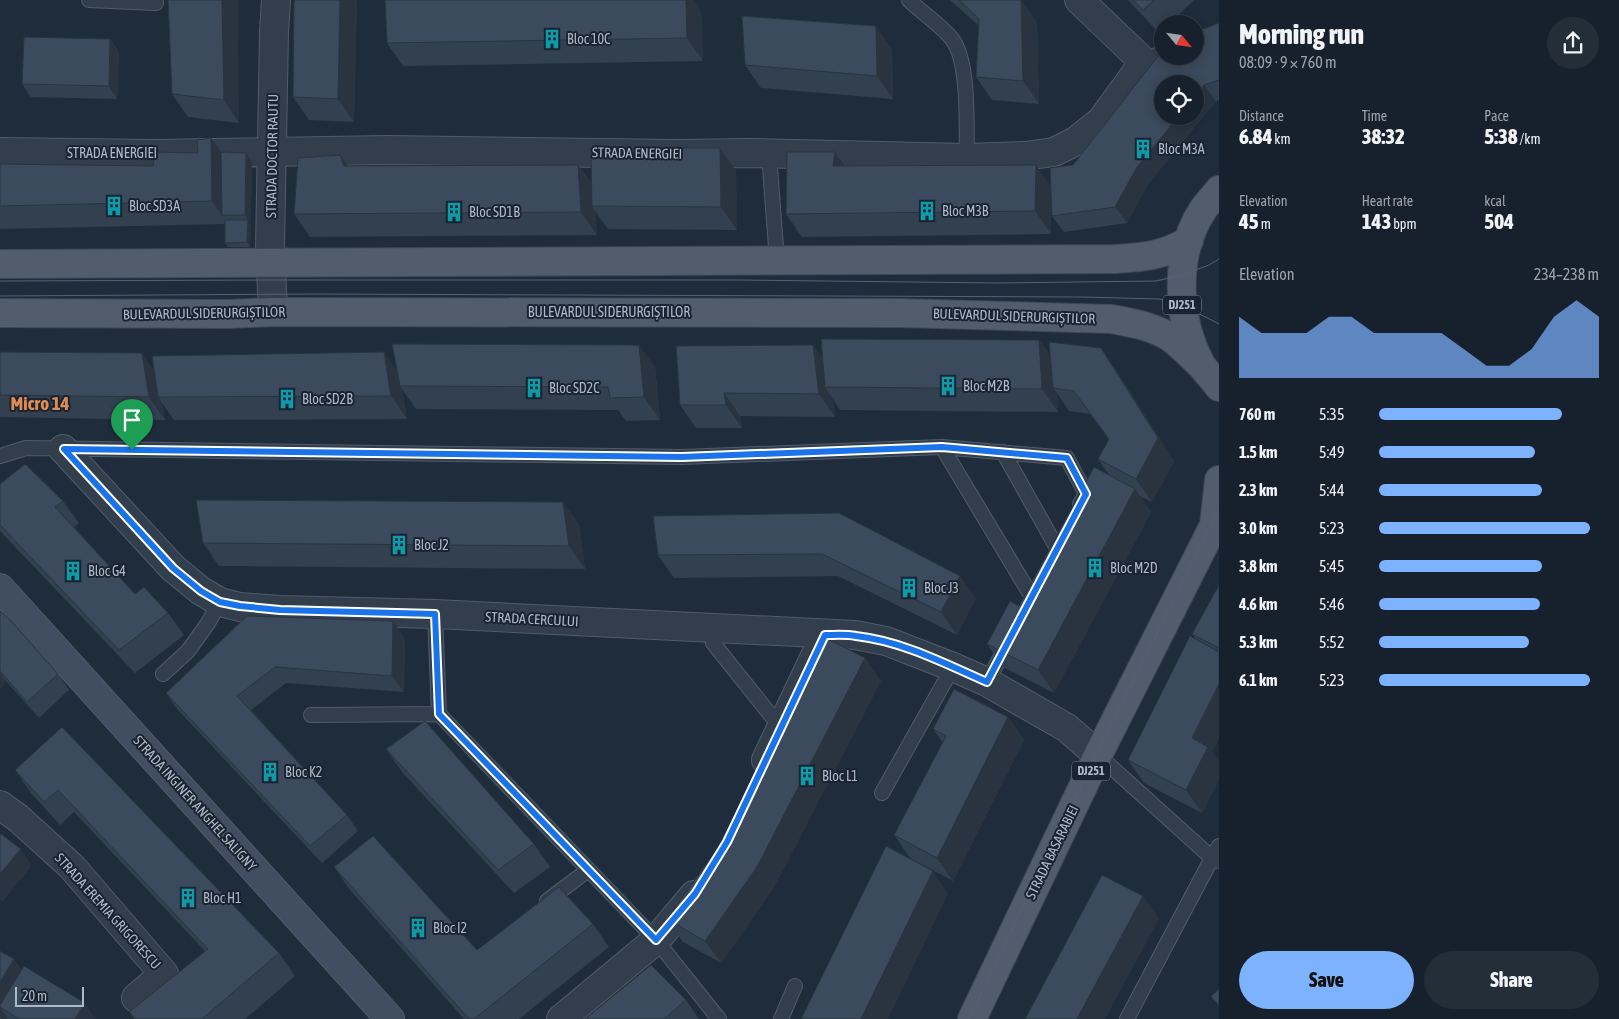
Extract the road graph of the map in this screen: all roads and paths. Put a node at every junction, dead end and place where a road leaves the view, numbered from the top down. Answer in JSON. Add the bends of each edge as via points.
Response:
{"nodes":[{"id":1,"x":89,"y":0,"type":"edge"},
{"id":2,"x":276,"y":0,"type":"edge"},
{"id":3,"x":909,"y":0,"type":"edge"},
{"id":4,"x":1079,"y":0,"type":"edge"},
{"id":5,"x":156,"y":3,"type":"dead end"},
{"id":6,"x":1153,"y":57,"type":"edge"},
{"id":7,"x":0,"y":152,"type":"edge"},
{"id":8,"x":272,"y":152,"type":"junction"},
{"id":9,"x":769,"y":154,"type":"junction"},
{"id":10,"x":967,"y":158,"type":"junction"},
{"id":11,"x":1219,"y":190,"type":"edge"},
{"id":12,"x":1189,"y":241,"type":"junction"},
{"id":13,"x":777,"y":261,"type":"junction"},
{"id":14,"x":272,"y":262,"type":"junction"},
{"id":15,"x":0,"y":264,"type":"edge"},
{"id":16,"x":272,"y":312,"type":"junction"},
{"id":17,"x":0,"y":313,"type":"edge"},
{"id":18,"x":1211,"y":377,"type":"edge"},
{"id":19,"x":942,"y":447,"type":"junction"},
{"id":20,"x":64,"y":449,"type":"junction"},
{"id":21,"x":1003,"y":452,"type":"junction"},
{"id":22,"x":0,"y":456,"type":"edge"},
{"id":23,"x":1219,"y":480,"type":"edge"},
{"id":24,"x":1073,"y":517,"type":"edge"},
{"id":25,"x":1217,"y":522,"type":"edge"},
{"id":26,"x":1065,"y":533,"type":"edge"},
{"id":27,"x":1040,"y":580,"type":"edge"},
{"id":28,"x":0,"y":588,"type":"edge"},
{"id":29,"x":220,"y":602,"type":"junction"},
{"id":30,"x":435,"y":614,"type":"junction"},
{"id":31,"x":1014,"y":631,"type":"edge"},
{"id":32,"x":825,"y":635,"type":"junction"},
{"id":33,"x":713,"y":643,"type":"dead end"},
{"id":34,"x":953,"y":667,"type":"junction"},
{"id":35,"x":163,"y":674,"type":"dead end"},
{"id":36,"x":987,"y":682,"type":"junction"},
{"id":37,"x":439,"y":714,"type":"junction"},
{"id":38,"x":311,"y":715,"type":"dead end"},
{"id":39,"x":781,"y":728,"type":"junction"},
{"id":40,"x":1098,"y":755,"type":"junction"},
{"id":41,"x":756,"y":781,"type":"edge"},
{"id":42,"x":882,"y":793,"type":"dead end"},
{"id":43,"x":0,"y":805,"type":"edge"},
{"id":44,"x":1217,"y":855,"type":"edge"},
{"id":45,"x":588,"y":870,"type":"junction"},
{"id":46,"x":708,"y":872,"type":"edge"},
{"id":47,"x":533,"y":911,"type":"edge"},
{"id":48,"x":656,"y":940,"type":"junction"},
{"id":49,"x":796,"y":986,"type":"dead end"},
{"id":50,"x":136,"y":998,"type":"dead end"},
{"id":51,"x":390,"y":1019,"type":"edge"},
{"id":52,"x":561,"y":1019,"type":"edge"},
{"id":53,"x":719,"y":1019,"type":"edge"},
{"id":54,"x":781,"y":1019,"type":"edge"},
{"id":55,"x":972,"y":1019,"type":"edge"},
{"id":56,"x":1127,"y":1019,"type":"edge"}],
"edges":[{"from":1,"to":5,"type":"lane"},
{"from":2,"to":8,"type":"street","name":"STRADA DOCTOR RAUTU"},
{"from":3,"to":10,"type":"lane","via":[[952,39],[961,56]]},
{"from":4,"to":6,"type":"street","name":"STRADA ENERGIEI"},
{"from":6,"to":10,"type":"street","name":"STRADA ENERGIEI","via":[[1101,121],[1076,141],[1054,152]]},
{"from":7,"to":8,"type":"street","name":"STRADA ENERGIEI"},
{"from":8,"to":9,"type":"street","name":"STRADA ENERGIEI"},
{"from":8,"to":14,"type":"street","name":"STRADA DOCTOR RAUTU"},
{"from":9,"to":10,"type":"street","name":"STRADA ENERGIEI"},
{"from":9,"to":13,"type":"lane"},
{"from":11,"to":12,"type":"main road","number":"DJ251","via":[[1204,209]]},
{"from":12,"to":13,"type":"main road","via":[[1154,256],[1115,259]]},
{"from":12,"to":18,"type":"main road","number":"DJ251","via":[[1182,275],[1182,305],[1189,337]]},
{"from":13,"to":14,"type":"main road"},
{"from":14,"to":15,"type":"main road"},
{"from":14,"to":16,"type":"street","name":"STRADA DOCTOR RAUTU"},
{"from":16,"to":17,"type":"main road","name":"BULEVARDUL SIDERURGIȘTILOR"},
{"from":16,"to":18,"type":"main road","name":"BULEVARDUL SIDERURGIȘTILOR","via":[[900,313],[1111,319],[1138,324],[1171,338]]},
{"from":19,"to":20,"type":"lane","via":[[682,457]]},
{"from":19,"to":21,"type":"lane"},
{"from":19,"to":27,"type":"lane","via":[[1030,601]]},
{"from":20,"to":22,"type":"lane","via":[[26,448]]},
{"from":20,"to":29,"type":"street","name":"STRADA CERCULUI","via":[[173,568]]},
{"from":21,"to":24,"type":"lane","via":[[1067,458],[1086,494]]},
{"from":21,"to":26,"type":"lane","via":[[1055,552]]},
{"from":23,"to":25,"type":"main road","name":"STRADA BASARABIEI","number":"DJ251"},
{"from":25,"to":40,"type":"main road","name":"STRADA BASARABIEI","number":"DJ251"},
{"from":28,"to":51,"type":"main road","name":"STRADA INGINER ANGHEL SALIGNY"},
{"from":29,"to":30,"type":"street","name":"STRADA CERCULUI","via":[[280,610]]},
{"from":29,"to":35,"type":"lane","via":[[188,651]]},
{"from":30,"to":32,"type":"street","name":"STRADA CERCULUI"},
{"from":30,"to":37,"type":"lane"},
{"from":31,"to":36,"type":"lane"},
{"from":32,"to":34,"type":"street","name":"STRADA CERCULUI","via":[[856,635],[886,641]]},
{"from":32,"to":39,"type":"street"},
{"from":33,"to":39,"type":"lane"},
{"from":34,"to":36,"type":"street","name":"STRADA CERCULUI"},
{"from":34,"to":42,"type":"lane"},
{"from":36,"to":40,"type":"street","name":"STRADA CERCULUI","via":[[1067,728]]},
{"from":37,"to":38,"type":"lane"},
{"from":37,"to":45,"type":"lane"},
{"from":39,"to":41,"type":"street"},
{"from":40,"to":44,"type":"lane"},
{"from":40,"to":55,"type":"main road","name":"STRADA BASARABIEI","number":"DJ251"},
{"from":43,"to":50,"type":"street","name":"STRADA EREMIA GRIGORESCU","via":[[72,867],[164,974]]},
{"from":44,"to":56,"type":"lane"},
{"from":45,"to":47,"type":"lane"},
{"from":45,"to":48,"type":"lane"},
{"from":46,"to":48,"type":"street","via":[[695,894]]},
{"from":48,"to":52,"type":"street"},
{"from":48,"to":53,"type":"lane"},
{"from":49,"to":54,"type":"lane"}]}
